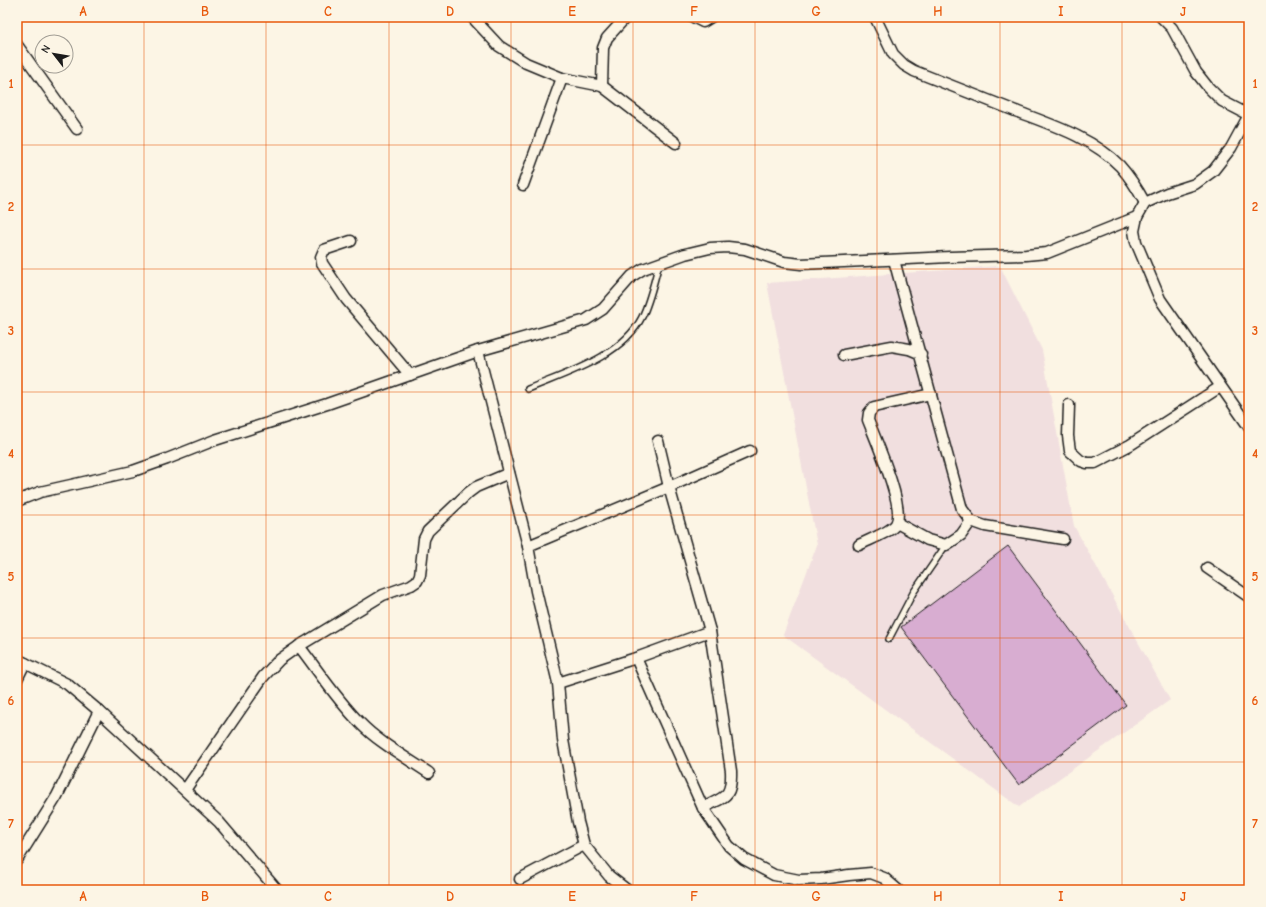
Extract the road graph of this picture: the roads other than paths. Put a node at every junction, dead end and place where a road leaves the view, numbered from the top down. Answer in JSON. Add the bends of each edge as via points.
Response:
{"nodes":[{"id":1,"x":472,"y":17,"type":"edge"},
{"id":2,"x":626,"y":17,"type":"edge"},
{"id":3,"x":693,"y":17,"type":"edge"},
{"id":4,"x":711,"y":17,"type":"edge"},
{"id":5,"x":875,"y":17,"type":"edge"},
{"id":6,"x":1161,"y":17,"type":"edge"},
{"id":7,"x":17,"y":45,"type":"edge"},
{"id":8,"x":562,"y":78,"type":"junction"},
{"id":9,"x":602,"y":86,"type":"junction"},
{"id":10,"x":77,"y":129,"type":"dead end"},
{"id":11,"x":676,"y":143,"type":"dead end"},
{"id":12,"x":523,"y":185,"type":"dead end"},
{"id":13,"x":1145,"y":203,"type":"junction"},
{"id":14,"x":1138,"y":217,"type":"junction"},
{"id":15,"x":351,"y":241,"type":"dead end"},
{"id":16,"x":894,"y":260,"type":"junction"},
{"id":17,"x":659,"y":264,"type":"junction"},
{"id":18,"x":478,"y":351,"type":"junction"},
{"id":19,"x":921,"y":354,"type":"junction"},
{"id":20,"x":844,"y":355,"type":"dead end"},
{"id":21,"x":410,"y":375,"type":"junction"},
{"id":22,"x":1220,"y":387,"type":"junction"},
{"id":23,"x":528,"y":390,"type":"dead end"},
{"id":24,"x":931,"y":394,"type":"junction"},
{"id":25,"x":1069,"y":405,"type":"dead end"},
{"id":26,"x":1249,"y":427,"type":"edge"},
{"id":27,"x":658,"y":441,"type":"dead end"},
{"id":28,"x":750,"y":451,"type":"dead end"},
{"id":29,"x":509,"y":474,"type":"junction"},
{"id":30,"x":669,"y":487,"type":"junction"},
{"id":31,"x":17,"y":501,"type":"edge"},
{"id":32,"x":971,"y":521,"type":"junction"},
{"id":33,"x":897,"y":522,"type":"junction"},
{"id":34,"x":1063,"y":539,"type":"dead end"},
{"id":35,"x":859,"y":545,"type":"dead end"},
{"id":36,"x":946,"y":545,"type":"junction"},
{"id":37,"x":528,"y":546,"type":"junction"},
{"id":38,"x":1207,"y":568,"type":"dead end"},
{"id":39,"x":1249,"y":597,"type":"edge"},
{"id":40,"x":710,"y":631,"type":"junction"},
{"id":41,"x":889,"y":639,"type":"dead end"},
{"id":42,"x":299,"y":646,"type":"junction"},
{"id":43,"x":636,"y":658,"type":"junction"},
{"id":44,"x":21,"y":661,"type":"edge"},
{"id":45,"x":17,"y":679,"type":"edge"},
{"id":46,"x":558,"y":684,"type":"junction"},
{"id":47,"x":99,"y":711,"type":"junction"},
{"id":48,"x":429,"y":773,"type":"dead end"},
{"id":49,"x":185,"y":790,"type":"junction"},
{"id":50,"x":703,"y":808,"type":"junction"},
{"id":51,"x":584,"y":845,"type":"junction"},
{"id":52,"x":17,"y":860,"type":"edge"},
{"id":53,"x":520,"y":880,"type":"dead end"},
{"id":54,"x":277,"y":890,"type":"edge"},
{"id":55,"x":627,"y":890,"type":"edge"},
{"id":56,"x":898,"y":890,"type":"edge"}],
"edges":[{"from":1,"to":8,"type":"street","via":[[499,46],[526,63]]},
{"from":2,"to":9,"type":"street","via":[[607,38],[603,48]]},
{"from":3,"to":4,"type":"street","via":[[703,22]]},
{"from":5,"to":13,"type":"street","via":[[893,54],[904,65],[1056,126],[1090,143],[1120,166]]},
{"from":6,"to":13,"type":"street","via":[[1172,28],[1196,72],[1207,86],[1222,101],[1249,115],[1231,148],[1213,171],[1195,184]]},
{"from":7,"to":10,"type":"street"},
{"from":8,"to":9,"type":"street"},
{"from":8,"to":12,"type":"street"},
{"from":9,"to":11,"type":"street"},
{"from":13,"to":14,"type":"street"},
{"from":14,"to":16,"type":"street","via":[[1047,253]]},
{"from":14,"to":22,"type":"street","via":[[1134,231],[1136,242],[1160,299]]},
{"from":15,"to":21,"type":"street","via":[[324,250],[322,263],[346,299]]},
{"from":16,"to":17,"type":"street","via":[[801,264],[728,247],[685,254]]},
{"from":16,"to":19,"type":"street"},
{"from":17,"to":18,"type":"street","via":[[632,276],[603,309],[586,320]]},
{"from":17,"to":23,"type":"lane","via":[[642,316],[635,328],[615,348],[593,361]]},
{"from":18,"to":21,"type":"street"},
{"from":18,"to":29,"type":"street"},
{"from":19,"to":20,"type":"street","via":[[892,346]]},
{"from":19,"to":24,"type":"street"},
{"from":21,"to":31,"type":"street","via":[[215,440],[133,471],[40,492]]},
{"from":22,"to":25,"type":"street","via":[[1130,445],[1095,463],[1081,461],[1070,451]]},
{"from":22,"to":26,"type":"street"},
{"from":24,"to":32,"type":"street","via":[[962,509]]},
{"from":24,"to":33,"type":"street","via":[[874,407],[869,413],[868,420],[890,474],[899,516]]},
{"from":27,"to":30,"type":"street"},
{"from":28,"to":30,"type":"street"},
{"from":29,"to":37,"type":"street"},
{"from":29,"to":42,"type":"street","via":[[476,487],[428,531],[424,539],[417,581],[383,595]]},
{"from":30,"to":37,"type":"street"},
{"from":30,"to":40,"type":"street"},
{"from":32,"to":34,"type":"street","via":[[985,526]]},
{"from":32,"to":36,"type":"street","via":[[961,535]]},
{"from":33,"to":35,"type":"street","via":[[893,528]]},
{"from":33,"to":36,"type":"street","via":[[928,540]]},
{"from":36,"to":41,"type":"lane","via":[[913,593]]},
{"from":37,"to":46,"type":"street"},
{"from":38,"to":39,"type":"street"},
{"from":40,"to":43,"type":"street"},
{"from":40,"to":50,"type":"street","via":[[732,783],[725,796]]},
{"from":42,"to":48,"type":"street","via":[[360,724]]},
{"from":42,"to":49,"type":"street","via":[[279,660],[263,677]]},
{"from":43,"to":46,"type":"street"},
{"from":43,"to":50,"type":"street"},
{"from":44,"to":45,"type":"street"},
{"from":44,"to":47,"type":"street","via":[[67,684]]},
{"from":46,"to":51,"type":"street","via":[[563,740]]},
{"from":47,"to":49,"type":"street"},
{"from":47,"to":52,"type":"street","via":[[57,796]]},
{"from":49,"to":54,"type":"street","via":[[219,822]]},
{"from":50,"to":56,"type":"street","via":[[729,846],[744,859],[774,875],[799,880],[872,873],[884,878]]},
{"from":51,"to":53,"type":"street"},
{"from":51,"to":55,"type":"street","via":[[609,876]]}]}
